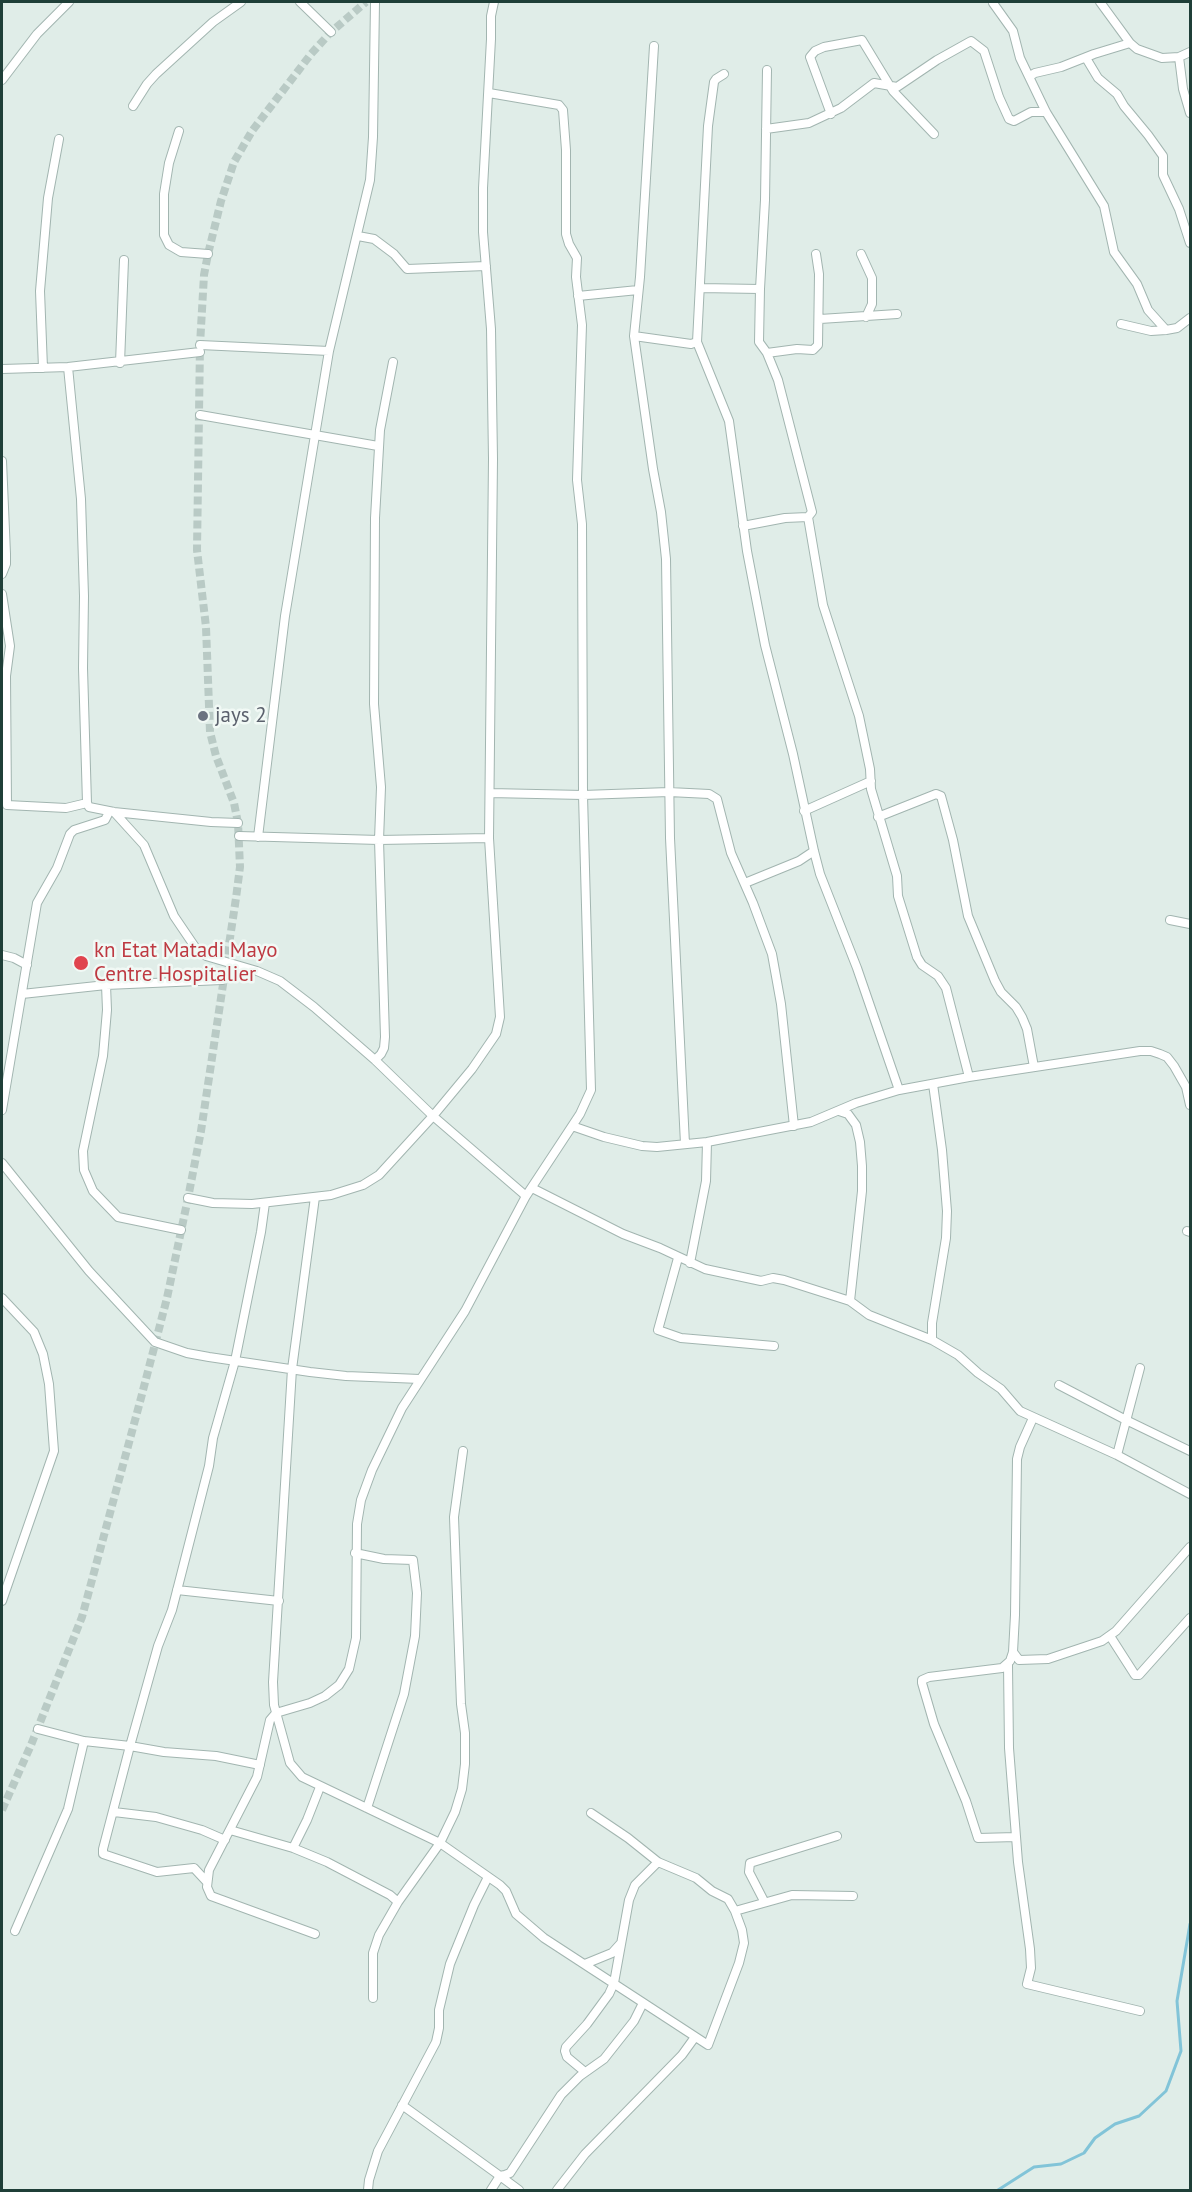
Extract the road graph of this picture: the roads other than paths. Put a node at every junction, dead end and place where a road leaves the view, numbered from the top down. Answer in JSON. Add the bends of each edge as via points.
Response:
{"nodes":[{"id":1,"x":69,"y":2,"type":"edge"},
{"id":2,"x":241,"y":2,"type":"edge"},
{"id":3,"x":300,"y":2,"type":"edge"},
{"id":4,"x":375,"y":2,"type":"edge"},
{"id":5,"x":494,"y":2,"type":"edge"},
{"id":6,"x":1100,"y":2,"type":"edge"},
{"id":7,"x":993,"y":3,"type":"edge"},
{"id":8,"x":331,"y":32,"type":"dead end"},
{"id":9,"x":1130,"y":43,"type":"junction"},
{"id":10,"x":654,"y":46,"type":"dead end"},
{"id":11,"x":1191,"y":52,"type":"edge"},
{"id":12,"x":1179,"y":57,"type":"junction"},
{"id":13,"x":1086,"y":58,"type":"junction"},
{"id":14,"x":767,"y":70,"type":"dead end"},
{"id":15,"x":724,"y":74,"type":"dead end"},
{"id":16,"x":1030,"y":76,"type":"junction"},
{"id":17,"x":2,"y":80,"type":"edge"},
{"id":18,"x":890,"y":86,"type":"junction"},
{"id":19,"x":489,"y":93,"type":"junction"},
{"id":20,"x":133,"y":106,"type":"dead end"},
{"id":21,"x":1046,"y":112,"type":"junction"},
{"id":22,"x":1191,"y":113,"type":"edge"},
{"id":23,"x":831,"y":114,"type":"junction"},
{"id":24,"x":766,"y":129,"type":"junction"},
{"id":25,"x":179,"y":131,"type":"dead end"},
{"id":26,"x":934,"y":134,"type":"dead end"},
{"id":27,"x":59,"y":140,"type":"dead end"},
{"id":28,"x":358,"y":236,"type":"junction"},
{"id":29,"x":1191,"y":243,"type":"edge"},
{"id":30,"x":208,"y":254,"type":"dead end"},
{"id":31,"x":816,"y":254,"type":"dead end"},
{"id":32,"x":861,"y":254,"type":"dead end"},
{"id":33,"x":124,"y":260,"type":"dead end"},
{"id":34,"x":486,"y":266,"type":"junction"},
{"id":35,"x":700,"y":288,"type":"junction"},
{"id":36,"x":760,"y":289,"type":"junction"},
{"id":37,"x":638,"y":290,"type":"junction"},
{"id":38,"x":578,"y":296,"type":"junction"},
{"id":39,"x":897,"y":314,"type":"dead end"},
{"id":40,"x":867,"y":317,"type":"junction"},
{"id":41,"x":1191,"y":318,"type":"edge"},
{"id":42,"x":820,"y":319,"type":"junction"},
{"id":43,"x":1121,"y":324,"type":"dead end"},
{"id":44,"x":1166,"y":330,"type":"junction"},
{"id":45,"x":634,"y":336,"type":"junction"},
{"id":46,"x":697,"y":342,"type":"junction"},
{"id":47,"x":329,"y":351,"type":"junction"},
{"id":48,"x":767,"y":353,"type":"junction"},
{"id":49,"x":393,"y":362,"type":"dead end"},
{"id":50,"x":120,"y":363,"type":"junction"},
{"id":51,"x":68,"y":367,"type":"junction"},
{"id":52,"x":43,"y":368,"type":"junction"},
{"id":53,"x":2,"y":369,"type":"edge"},
{"id":54,"x":200,"y":415,"type":"dead end"},
{"id":55,"x":316,"y":434,"type":"junction"},
{"id":56,"x":378,"y":446,"type":"junction"},
{"id":57,"x":2,"y":461,"type":"edge"},
{"id":58,"x":808,"y":517,"type":"junction"},
{"id":59,"x":743,"y":526,"type":"junction"},
{"id":60,"x":2,"y":574,"type":"edge"},
{"id":61,"x":2,"y":594,"type":"edge"},
{"id":62,"x":871,"y":781,"type":"junction"},
{"id":63,"x":669,"y":792,"type":"junction"},
{"id":64,"x":490,"y":793,"type":"junction"},
{"id":65,"x":583,"y":795,"type":"junction"},
{"id":66,"x":87,"y":803,"type":"junction"},
{"id":67,"x":804,"y":811,"type":"junction"},
{"id":68,"x":112,"y":812,"type":"junction"},
{"id":69,"x":878,"y":818,"type":"junction"},
{"id":70,"x":238,"y":823,"type":"dead end"},
{"id":71,"x":239,"y":836,"type":"dead end"},
{"id":72,"x":258,"y":837,"type":"junction"},
{"id":73,"x":489,"y":838,"type":"junction"},
{"id":74,"x":379,"y":840,"type":"junction"},
{"id":75,"x":814,"y":851,"type":"junction"},
{"id":76,"x":745,"y":883,"type":"junction"},
{"id":77,"x":1170,"y":920,"type":"dead end"},
{"id":78,"x":1191,"y":924,"type":"edge"},
{"id":79,"x":2,"y":955,"type":"edge"},
{"id":80,"x":27,"y":965,"type":"junction"},
{"id":81,"x":222,"y":980,"type":"dead end"},
{"id":82,"x":106,"y":985,"type":"junction"},
{"id":83,"x":22,"y":994,"type":"junction"},
{"id":84,"x":375,"y":1060,"type":"junction"},
{"id":85,"x":1034,"y":1067,"type":"junction"},
{"id":86,"x":969,"y":1077,"type":"junction"},
{"id":87,"x":933,"y":1084,"type":"junction"},
{"id":88,"x":898,"y":1090,"type":"junction"},
{"id":89,"x":1191,"y":1106,"type":"edge"},
{"id":90,"x":2,"y":1110,"type":"edge"},
{"id":91,"x":839,"y":1111,"type":"junction"},
{"id":92,"x":433,"y":1116,"type":"junction"},
{"id":93,"x":572,"y":1126,"type":"junction"},
{"id":94,"x":794,"y":1126,"type":"junction"},
{"id":95,"x":707,"y":1142,"type":"junction"},
{"id":96,"x":685,"y":1144,"type":"junction"},
{"id":97,"x":2,"y":1163,"type":"edge"},
{"id":98,"x":532,"y":1188,"type":"junction"},
{"id":99,"x":526,"y":1196,"type":"junction"},
{"id":100,"x":315,"y":1197,"type":"junction"},
{"id":101,"x":188,"y":1198,"type":"dead end"},
{"id":102,"x":265,"y":1203,"type":"junction"},
{"id":103,"x":181,"y":1230,"type":"dead end"},
{"id":104,"x":678,"y":1258,"type":"junction"},
{"id":105,"x":690,"y":1263,"type":"junction"},
{"id":106,"x":2,"y":1298,"type":"edge"},
{"id":107,"x":850,"y":1301,"type":"junction"},
{"id":108,"x":932,"y":1340,"type":"junction"},
{"id":109,"x":774,"y":1346,"type":"dead end"},
{"id":110,"x":235,"y":1361,"type":"junction"},
{"id":111,"x":1140,"y":1368,"type":"dead end"},
{"id":112,"x":292,"y":1369,"type":"junction"},
{"id":113,"x":420,"y":1379,"type":"junction"},
{"id":114,"x":1059,"y":1385,"type":"dead end"},
{"id":115,"x":1033,"y":1418,"type":"junction"},
{"id":116,"x":1126,"y":1420,"type":"junction"},
{"id":117,"x":463,"y":1451,"type":"dead end"},
{"id":118,"x":1191,"y":1451,"type":"edge"},
{"id":119,"x":1116,"y":1455,"type":"junction"},
{"id":120,"x":1191,"y":1494,"type":"edge"},
{"id":121,"x":1191,"y":1547,"type":"edge"},
{"id":122,"x":356,"y":1553,"type":"junction"},
{"id":123,"x":177,"y":1590,"type":"junction"},
{"id":124,"x":2,"y":1601,"type":"edge"},
{"id":125,"x":279,"y":1601,"type":"junction"},
{"id":126,"x":1191,"y":1618,"type":"edge"},
{"id":127,"x":1110,"y":1636,"type":"junction"},
{"id":128,"x":1013,"y":1652,"type":"junction"},
{"id":129,"x":1008,"y":1665,"type":"junction"},
{"id":130,"x":276,"y":1713,"type":"junction"},
{"id":131,"x":38,"y":1729,"type":"dead end"},
{"id":132,"x":84,"y":1741,"type":"junction"},
{"id":133,"x":130,"y":1746,"type":"junction"},
{"id":134,"x":260,"y":1765,"type":"junction"},
{"id":135,"x":320,"y":1787,"type":"junction"},
{"id":136,"x":367,"y":1808,"type":"junction"},
{"id":137,"x":114,"y":1812,"type":"junction"},
{"id":138,"x":591,"y":1813,"type":"dead end"},
{"id":139,"x":231,"y":1830,"type":"junction"},
{"id":140,"x":837,"y":1836,"type":"dead end"},
{"id":141,"x":1016,"y":1837,"type":"junction"},
{"id":142,"x":225,"y":1840,"type":"junction"},
{"id":143,"x":440,"y":1843,"type":"junction"},
{"id":144,"x":293,"y":1848,"type":"junction"},
{"id":145,"x":658,"y":1862,"type":"junction"},
{"id":146,"x":489,"y":1877,"type":"junction"},
{"id":147,"x":207,"y":1882,"type":"junction"},
{"id":148,"x":853,"y":1896,"type":"dead end"},
{"id":149,"x":764,"y":1901,"type":"junction"},
{"id":150,"x":398,"y":1902,"type":"junction"},
{"id":151,"x":735,"y":1911,"type":"junction"},
{"id":152,"x":15,"y":1931,"type":"dead end"},
{"id":153,"x":315,"y":1934,"type":"dead end"},
{"id":154,"x":622,"y":1942,"type":"junction"},
{"id":155,"x":585,"y":1964,"type":"junction"},
{"id":156,"x":614,"y":1983,"type":"junction"},
{"id":157,"x":373,"y":1998,"type":"dead end"},
{"id":158,"x":643,"y":2002,"type":"junction"},
{"id":159,"x":1140,"y":2011,"type":"dead end"},
{"id":160,"x":695,"y":2037,"type":"junction"},
{"id":161,"x":585,"y":2072,"type":"junction"},
{"id":162,"x":402,"y":2105,"type":"junction"},
{"id":163,"x":500,"y":2176,"type":"junction"},
{"id":164,"x":368,"y":2190,"type":"edge"},
{"id":165,"x":491,"y":2190,"type":"edge"},
{"id":166,"x":519,"y":2190,"type":"edge"},
{"id":167,"x":557,"y":2190,"type":"edge"}],
"edges":[{"from":1,"to":17,"type":"street","via":[[37,34]]},
{"from":2,"to":20,"type":"street","via":[[156,74]]},
{"from":3,"to":8,"type":"street"},
{"from":4,"to":28,"type":"street","via":[[372,164]]},
{"from":5,"to":19,"type":"street"},
{"from":6,"to":9,"type":"street"},
{"from":7,"to":16,"type":"street","via":[[1010,25]]},
{"from":9,"to":12,"type":"street","via":[[1150,55]]},
{"from":9,"to":13,"type":"street"},
{"from":10,"to":37,"type":"street"},
{"from":11,"to":12,"type":"street"},
{"from":12,"to":22,"type":"street"},
{"from":13,"to":16,"type":"street"},
{"from":13,"to":29,"type":"street","via":[[1163,156],[1163,175]]},
{"from":14,"to":24,"type":"street"},
{"from":15,"to":35,"type":"street","via":[[716,79],[712,92],[708,126]]},
{"from":16,"to":21,"type":"street"},
{"from":18,"to":21,"type":"street","via":[[900,85],[971,41],[984,51],[1009,119]]},
{"from":18,"to":23,"type":"street","via":[[874,83]]},
{"from":18,"to":23,"type":"street","via":[[862,40],[815,51],[810,59]]},
{"from":18,"to":26,"type":"street"},
{"from":19,"to":34,"type":"street","via":[[483,188]]},
{"from":19,"to":38,"type":"street","via":[[559,105],[563,109],[566,234],[577,258]]},
{"from":21,"to":44,"type":"street","via":[[1104,206],[1114,252],[1137,284],[1148,310]]},
{"from":23,"to":24,"type":"street","via":[[809,123]]},
{"from":24,"to":36,"type":"street"},
{"from":25,"to":30,"type":"street","via":[[168,164],[164,235],[169,245],[181,252]]},
{"from":27,"to":52,"type":"street","via":[[48,198],[40,291]]},
{"from":28,"to":34,"type":"street","via":[[374,239],[407,269]]},
{"from":28,"to":47,"type":"street"},
{"from":31,"to":42,"type":"street"},
{"from":32,"to":40,"type":"street","via":[[872,278],[873,297]]},
{"from":33,"to":50,"type":"street"},
{"from":34,"to":64,"type":"street","via":[[493,459]]},
{"from":35,"to":36,"type":"street"},
{"from":35,"to":46,"type":"street"},
{"from":36,"to":48,"type":"street","via":[[759,342]]},
{"from":37,"to":38,"type":"street"},
{"from":37,"to":45,"type":"street"},
{"from":38,"to":65,"type":"street","via":[[582,325],[577,480],[582,546]]},
{"from":39,"to":40,"type":"street"},
{"from":40,"to":42,"type":"street"},
{"from":41,"to":44,"type":"street"},
{"from":42,"to":48,"type":"street","via":[[818,345],[813,350]]},
{"from":43,"to":44,"type":"street"},
{"from":45,"to":46,"type":"street"},
{"from":45,"to":63,"type":"street","via":[[666,551]]},
{"from":46,"to":59,"type":"street","via":[[729,421]]},
{"from":47,"to":50,"type":"street","via":[[200,349]]},
{"from":47,"to":55,"type":"street"},
{"from":48,"to":58,"type":"street","via":[[804,475],[812,512]]},
{"from":49,"to":56,"type":"street"},
{"from":50,"to":51,"type":"street"},
{"from":51,"to":52,"type":"street"},
{"from":51,"to":66,"type":"street","via":[[81,499]]},
{"from":52,"to":53,"type":"street"},
{"from":54,"to":55,"type":"street"},
{"from":55,"to":56,"type":"street"},
{"from":55,"to":72,"type":"street","via":[[285,616]]},
{"from":56,"to":74,"type":"street","via":[[374,682],[381,787]]},
{"from":57,"to":60,"type":"street","via":[[6,554]]},
{"from":58,"to":59,"type":"street"},
{"from":58,"to":62,"type":"street","via":[[823,605],[860,716]]},
{"from":59,"to":67,"type":"street","via":[[765,645]]},
{"from":61,"to":66,"type":"street","via":[[10,646],[6,676],[7,805],[66,808]]},
{"from":62,"to":67,"type":"street"},
{"from":62,"to":69,"type":"street"},
{"from":63,"to":65,"type":"street"},
{"from":63,"to":76,"type":"street","via":[[709,794],[717,799],[731,853]]},
{"from":63,"to":96,"type":"street"},
{"from":64,"to":65,"type":"street"},
{"from":64,"to":73,"type":"street"},
{"from":65,"to":93,"type":"street","via":[[592,1077],[589,1097]]},
{"from":66,"to":68,"type":"street","via":[[89,807]]},
{"from":67,"to":75,"type":"street"},
{"from":68,"to":70,"type":"street"},
{"from":68,"to":80,"type":"street","via":[[105,820],[70,834],[35,910]]},
{"from":68,"to":84,"type":"street","via":[[144,845],[174,916],[195,947],[206,956],[280,981]]},
{"from":69,"to":85,"type":"street","via":[[936,794],[941,796],[968,916],[1001,993],[1022,1017]]},
{"from":69,"to":86,"type":"street","via":[[914,949],[922,965],[938,976],[946,988]]},
{"from":71,"to":72,"type":"street"},
{"from":72,"to":74,"type":"street"},
{"from":73,"to":74,"type":"street"},
{"from":73,"to":92,"type":"street","via":[[498,1026],[491,1044]]},
{"from":74,"to":84,"type":"street","via":[[385,1037],[384,1048]]},
{"from":75,"to":76,"type":"street","via":[[800,861]]},
{"from":75,"to":88,"type":"street"},
{"from":76,"to":94,"type":"street","via":[[766,934],[776,976]]},
{"from":77,"to":78,"type":"street"},
{"from":79,"to":80,"type":"street"},
{"from":80,"to":83,"type":"street"},
{"from":81,"to":82,"type":"street"},
{"from":82,"to":83,"type":"street"},
{"from":82,"to":103,"type":"street","via":[[103,1056],[82,1151],[84,1170],[93,1191],[118,1217]]},
{"from":83,"to":90,"type":"street"},
{"from":84,"to":92,"type":"street"},
{"from":85,"to":86,"type":"street"},
{"from":85,"to":89,"type":"street","via":[[1151,1051],[1174,1066]]},
{"from":86,"to":87,"type":"street"},
{"from":87,"to":88,"type":"street"},
{"from":87,"to":108,"type":"street","via":[[947,1211]]},
{"from":88,"to":91,"type":"street"},
{"from":91,"to":94,"type":"street"},
{"from":91,"to":107,"type":"street","via":[[848,1114],[856,1125],[861,1158],[862,1191]]},
{"from":92,"to":99,"type":"street"},
{"from":92,"to":100,"type":"street","via":[[379,1175],[347,1191]]},
{"from":93,"to":96,"type":"street","via":[[642,1146]]},
{"from":93,"to":98,"type":"street"},
{"from":94,"to":95,"type":"street"},
{"from":95,"to":96,"type":"street"},
{"from":95,"to":105,"type":"street","via":[[706,1181]]},
{"from":97,"to":110,"type":"street","via":[[89,1271],[155,1342],[187,1353]]},
{"from":98,"to":99,"type":"street"},
{"from":98,"to":104,"type":"street"},
{"from":99,"to":113,"type":"street","via":[[465,1311]]},
{"from":100,"to":102,"type":"street"},
{"from":100,"to":112,"type":"street"},
{"from":101,"to":102,"type":"street","via":[[233,1205]]},
{"from":102,"to":110,"type":"street"},
{"from":104,"to":105,"type":"street"},
{"from":104,"to":109,"type":"street","via":[[658,1330],[681,1338]]},
{"from":105,"to":107,"type":"street","via":[[761,1281],[784,1280]]},
{"from":106,"to":124,"type":"street","via":[[34,1332],[43,1354],[54,1451]]},
{"from":107,"to":108,"type":"street","via":[[869,1315]]},
{"from":108,"to":115,"type":"street","via":[[958,1355],[1001,1389],[1020,1411]]},
{"from":110,"to":112,"type":"street"},
{"from":110,"to":123,"type":"street","via":[[216,1423]]},
{"from":111,"to":116,"type":"street"},
{"from":112,"to":113,"type":"street"},
{"from":112,"to":125,"type":"street"},
{"from":113,"to":122,"type":"street","via":[[372,1470],[361,1500]]},
{"from":114,"to":116,"type":"street"},
{"from":115,"to":119,"type":"street"},
{"from":115,"to":128,"type":"street","via":[[1017,1459]]},
{"from":116,"to":118,"type":"street"},
{"from":116,"to":119,"type":"street"},
{"from":117,"to":143,"type":"street","via":[[454,1517],[465,1764],[462,1789]]},
{"from":119,"to":120,"type":"street"},
{"from":121,"to":127,"type":"street"},
{"from":122,"to":130,"type":"street","via":[[353,1661],[339,1685],[325,1696]]},
{"from":122,"to":136,"type":"street","via":[[413,1560],[417,1593],[415,1636],[404,1694]]},
{"from":123,"to":125,"type":"street"},
{"from":123,"to":133,"type":"street"},
{"from":125,"to":130,"type":"street","via":[[272,1694]]},
{"from":126,"to":127,"type":"street","via":[[1139,1675]]},
{"from":127,"to":128,"type":"street","via":[[1048,1659],[1019,1660]]},
{"from":128,"to":129,"type":"street"},
{"from":129,"to":141,"type":"street"},
{"from":129,"to":141,"type":"street","via":[[996,1670],[924,1678],[922,1683],[978,1838]]},
{"from":130,"to":134,"type":"street","via":[[270,1720]]},
{"from":130,"to":135,"type":"street","via":[[290,1763],[302,1777]]},
{"from":131,"to":132,"type":"street"},
{"from":132,"to":133,"type":"street"},
{"from":132,"to":152,"type":"street","via":[[68,1809]]},
{"from":133,"to":134,"type":"street","via":[[216,1755]]},
{"from":133,"to":137,"type":"street"},
{"from":134,"to":139,"type":"street"},
{"from":135,"to":136,"type":"street"},
{"from":135,"to":144,"type":"street"},
{"from":136,"to":143,"type":"street"},
{"from":137,"to":142,"type":"street","via":[[156,1817]]},
{"from":137,"to":147,"type":"street","via":[[103,1849],[106,1856],[157,1872],[194,1868]]},
{"from":138,"to":145,"type":"street"},
{"from":139,"to":142,"type":"street"},
{"from":139,"to":144,"type":"street"},
{"from":140,"to":149,"type":"street","via":[[750,1863],[749,1872]]},
{"from":141,"to":159,"type":"street","via":[[1030,1949],[1027,1984]]},
{"from":142,"to":147,"type":"street"},
{"from":143,"to":146,"type":"street"},
{"from":143,"to":150,"type":"street"},
{"from":144,"to":150,"type":"street","via":[[327,1862]]},
{"from":145,"to":151,"type":"street","via":[[696,1878],[728,1899]]},
{"from":145,"to":154,"type":"street","via":[[635,1885],[624,1919]]},
{"from":146,"to":155,"type":"street","via":[[506,1891],[511,1906],[525,1922]]},
{"from":146,"to":162,"type":"street","via":[[450,1964],[436,2042]]},
{"from":147,"to":153,"type":"street","via":[[210,1894],[220,1901]]},
{"from":148,"to":149,"type":"street","via":[[792,1895]]},
{"from":149,"to":151,"type":"street"},
{"from":150,"to":157,"type":"street","via":[[373,1953]]},
{"from":151,"to":160,"type":"street","via":[[744,1937],[739,1963],[708,2045]]},
{"from":154,"to":155,"type":"street","via":[[612,1953]]},
{"from":154,"to":156,"type":"street"},
{"from":155,"to":156,"type":"street"},
{"from":156,"to":158,"type":"street"},
{"from":156,"to":161,"type":"street","via":[[601,2006],[566,2047],[567,2057]]},
{"from":158,"to":160,"type":"street"},
{"from":158,"to":161,"type":"street","via":[[604,2059]]},
{"from":160,"to":167,"type":"street","via":[[585,2154]]},
{"from":161,"to":163,"type":"street","via":[[555,2103],[510,2173]]},
{"from":162,"to":163,"type":"street"},
{"from":162,"to":164,"type":"street","via":[[378,2151]]},
{"from":163,"to":165,"type":"street"},
{"from":163,"to":166,"type":"street"}]}
